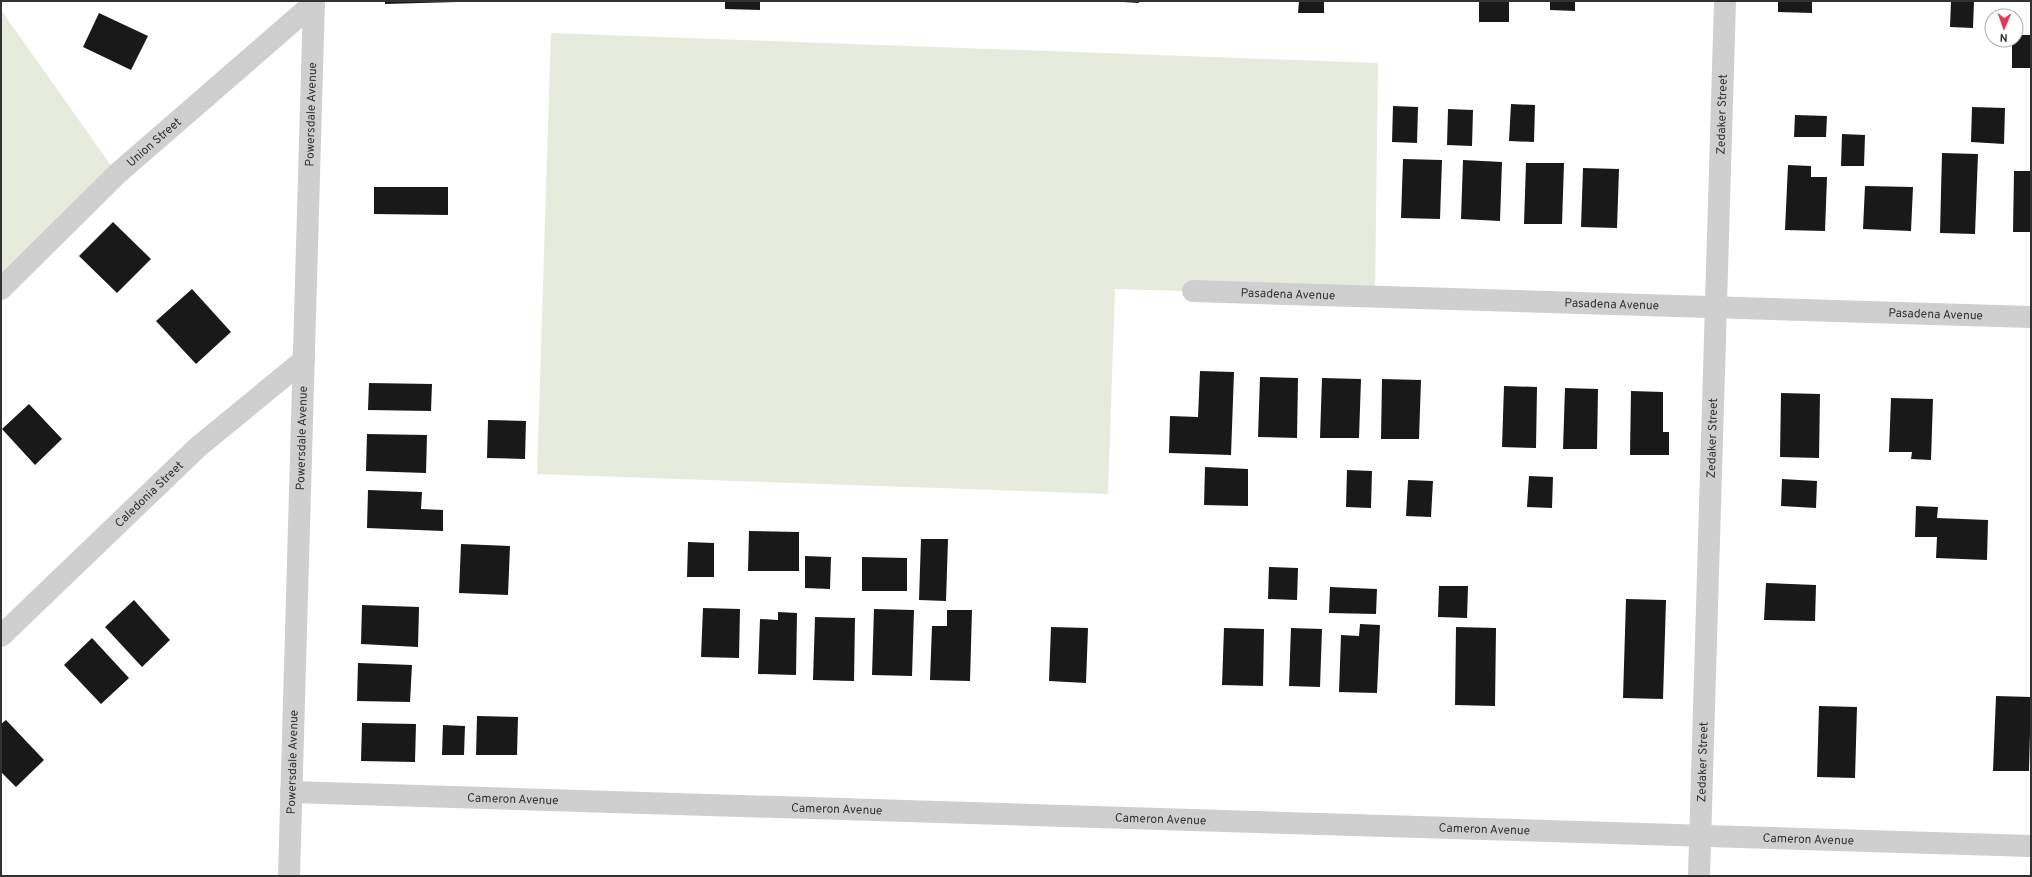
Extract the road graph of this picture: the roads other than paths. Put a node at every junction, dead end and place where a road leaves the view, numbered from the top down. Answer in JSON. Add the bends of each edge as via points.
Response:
{"nodes":[{"id":1,"x":1725,"y":1,"type":"edge"},
{"id":2,"x":314,"y":2,"type":"edge"},
{"id":3,"x":1,"y":289,"type":"edge"},
{"id":4,"x":1193,"y":291,"type":"dead end"},
{"id":5,"x":1718,"y":307,"type":"junction"},
{"id":6,"x":2031,"y":317,"type":"edge"},
{"id":7,"x":304,"y":360,"type":"junction"},
{"id":8,"x":1,"y":636,"type":"edge"},
{"id":9,"x":291,"y":792,"type":"junction"},
{"id":10,"x":1701,"y":836,"type":"junction"},
{"id":11,"x":2031,"y":846,"type":"edge"},
{"id":12,"x":289,"y":876,"type":"edge"},
{"id":13,"x":1699,"y":876,"type":"edge"}],
"edges":[{"from":1,"to":5,"type":"street","name":"Zedaker Street"},
{"from":2,"to":3,"type":"street","name":"Union Street","via":[[117,174]]},
{"from":2,"to":7,"type":"street","name":"Powersdale Avenue"},
{"from":4,"to":5,"type":"street","name":"Pasadena Avenue"},
{"from":5,"to":6,"type":"street","name":"Pasadena Avenue"},
{"from":5,"to":10,"type":"street","name":"Zedaker Street"},
{"from":7,"to":8,"type":"street","name":"Caledonia Street","via":[[198,447]]},
{"from":7,"to":9,"type":"street","name":"Powersdale Avenue"},
{"from":9,"to":10,"type":"street","name":"Cameron Avenue"},
{"from":9,"to":12,"type":"street","name":"Powersdale Avenue"},
{"from":10,"to":11,"type":"street","name":"Cameron Avenue"},
{"from":10,"to":13,"type":"street","name":"Zedaker Street"}]}
